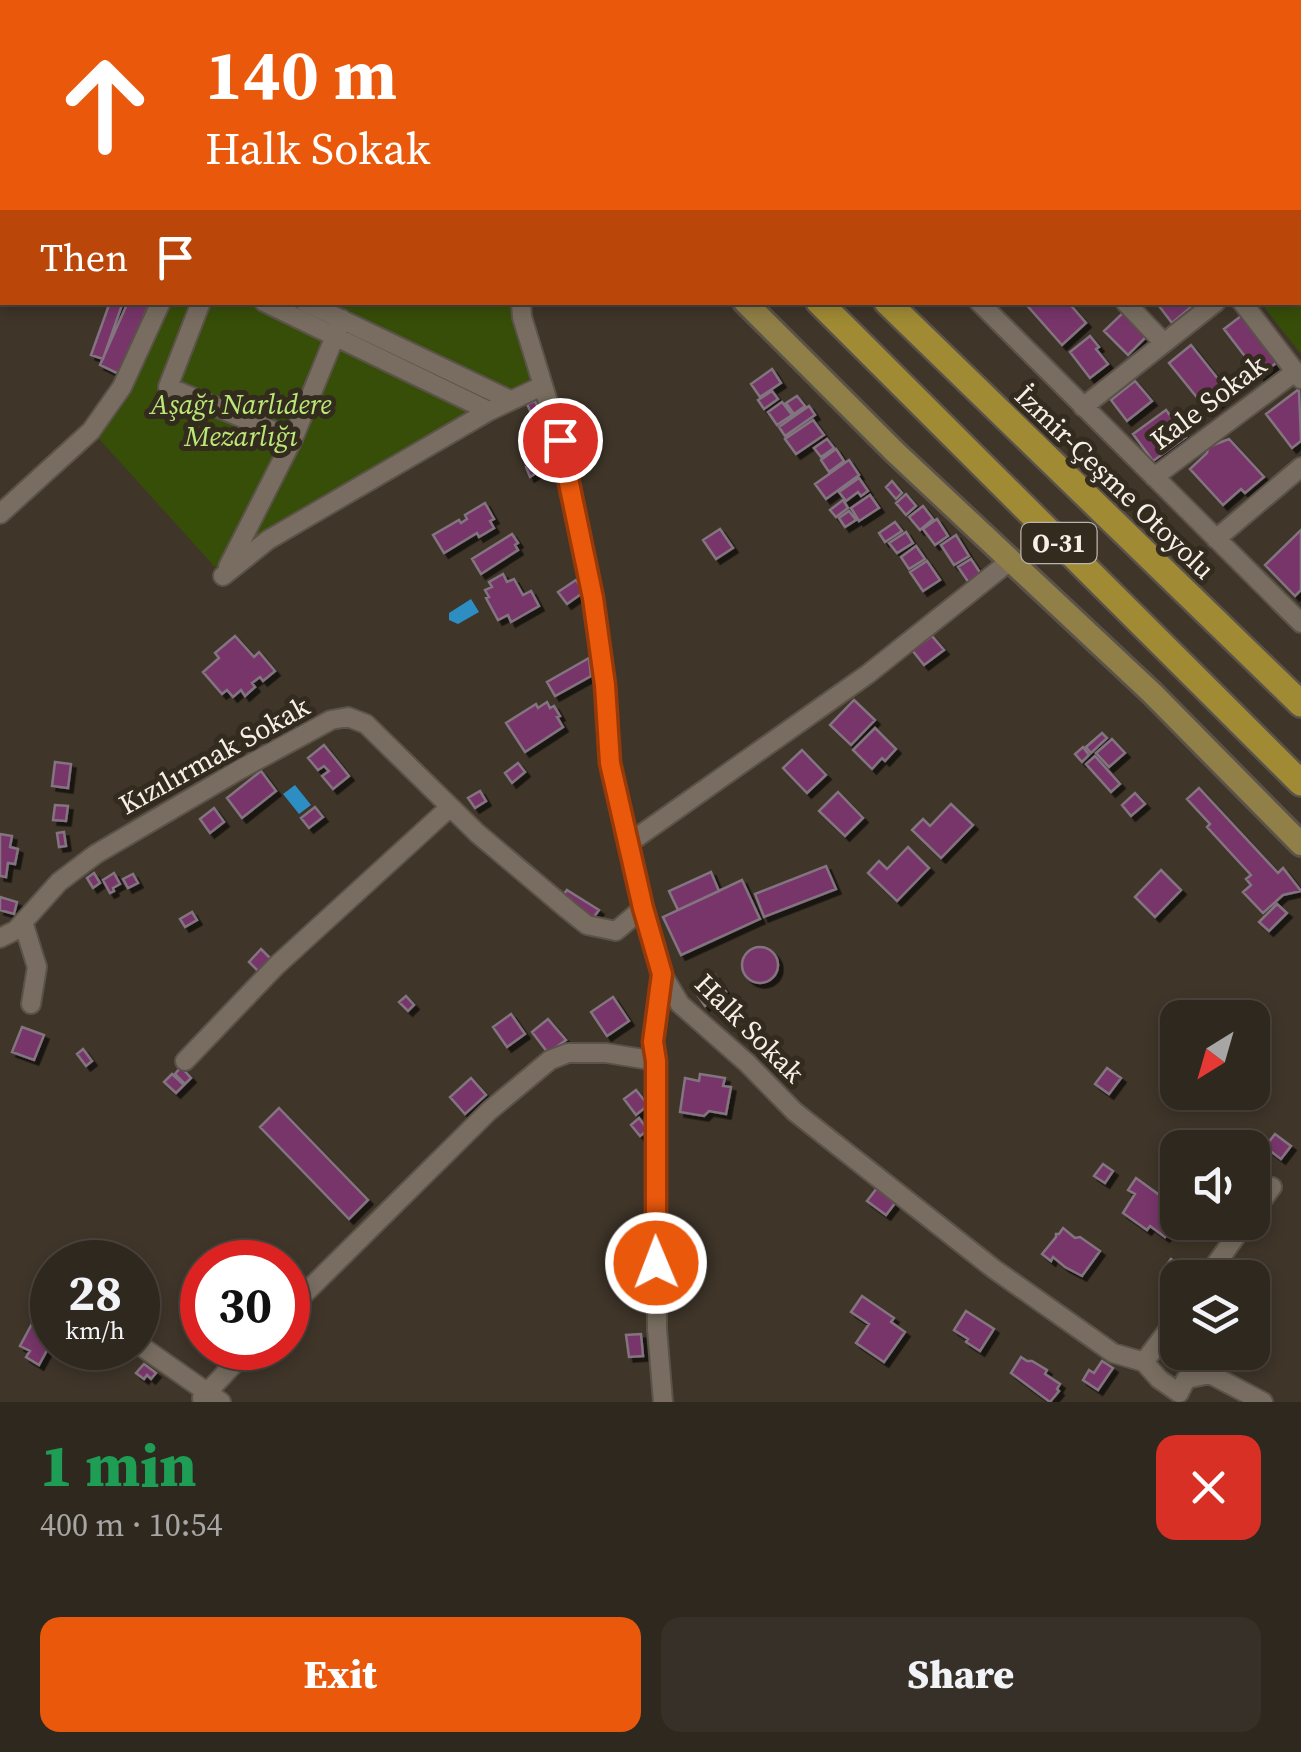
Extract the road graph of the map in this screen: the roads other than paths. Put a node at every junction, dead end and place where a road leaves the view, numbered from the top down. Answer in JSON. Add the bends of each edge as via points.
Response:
{"nodes":[{"id":1,"x":160,"y":305,"type":"edge"},
{"id":2,"x":199,"y":305,"type":"edge"},
{"id":3,"x":273,"y":305,"type":"edge"},
{"id":4,"x":310,"y":305,"type":"edge"},
{"id":5,"x":521,"y":305,"type":"edge"},
{"id":6,"x":748,"y":305,"type":"edge"},
{"id":7,"x":821,"y":305,"type":"edge"},
{"id":8,"x":890,"y":305,"type":"edge"},
{"id":9,"x":982,"y":305,"type":"edge"},
{"id":10,"x":1128,"y":305,"type":"edge"},
{"id":11,"x":1212,"y":305,"type":"edge"},
{"id":12,"x":1244,"y":305,"type":"edge"},
{"id":13,"x":338,"y":328,"type":"junction"},
{"id":14,"x":1164,"y":344,"type":"junction"},
{"id":15,"x":1298,"y":376,"type":"edge"},
{"id":16,"x":542,"y":386,"type":"junction"},
{"id":17,"x":510,"y":400,"type":"junction"},
{"id":18,"x":1082,"y":407,"type":"junction"},
{"id":19,"x":489,"y":410,"type":"junction"},
{"id":20,"x":293,"y":439,"type":"junction"},
{"id":21,"x":1301,"y":467,"type":"edge"},
{"id":22,"x":1154,"y":477,"type":"junction"},
{"id":23,"x":0,"y":514,"type":"edge"},
{"id":24,"x":1216,"y":539,"type":"junction"},
{"id":25,"x":1010,"y":560,"type":"junction"},
{"id":26,"x":1301,"y":623,"type":"edge"},
{"id":27,"x":1301,"y":704,"type":"edge"},
{"id":28,"x":1301,"y":783,"type":"edge"},
{"id":29,"x":449,"y":808,"type":"junction"},
{"id":30,"x":629,"y":843,"type":"junction"},
{"id":31,"x":1301,"y":844,"type":"edge"},
{"id":32,"x":643,"y":908,"type":"junction"},
{"id":33,"x":23,"y":922,"type":"junction"},
{"id":34,"x":0,"y":938,"type":"edge"},
{"id":35,"x":662,"y":974,"type":"junction"},
{"id":36,"x":31,"y":1004,"type":"dead end"},
{"id":37,"x":185,"y":1061,"type":"dead end"},
{"id":38,"x":656,"y":1061,"type":"junction"},
{"id":39,"x":1272,"y":1187,"type":"dead end"},
{"id":40,"x":1270,"y":1190,"type":"edge"},
{"id":41,"x":310,"y":1288,"type":"edge"},
{"id":42,"x":1160,"y":1341,"type":"edge"},
{"id":43,"x":160,"y":1361,"type":"edge"},
{"id":44,"x":1144,"y":1362,"type":"junction"},
{"id":45,"x":232,"y":1370,"type":"edge"},
{"id":46,"x":1178,"y":1398,"type":"edge"},
{"id":47,"x":209,"y":1399,"type":"edge"},
{"id":48,"x":663,"y":1402,"type":"edge"},
{"id":49,"x":1263,"y":1402,"type":"edge"}],
"edges":[{"from":1,"to":23,"type":"street","via":[[122,388],[92,431]]},
{"from":2,"to":20,"type":"street","via":[[168,387]]},
{"from":3,"to":13,"type":"street"},
{"from":4,"to":13,"type":"street"},
{"from":5,"to":16,"type":"street","name":"Halk Sokak"},
{"from":6,"to":25,"type":"main road"},
{"from":7,"to":28,"type":"highway","number":"O-31"},
{"from":8,"to":27,"type":"highway","name":"İzmir-Çeşme Otoyolu","number":"O-31"},
{"from":9,"to":18,"type":"street"},
{"from":10,"to":14,"type":"street"},
{"from":11,"to":14,"type":"street"},
{"from":12,"to":15,"type":"street"},
{"from":13,"to":17,"type":"street"},
{"from":13,"to":19,"type":"street"},
{"from":13,"to":20,"type":"street"},
{"from":14,"to":18,"type":"street"},
{"from":15,"to":22,"type":"street","name":"Kale Sokak"},
{"from":16,"to":17,"type":"street"},
{"from":16,"to":30,"type":"street","name":"Halk Sokak","via":[[593,598],[610,763]]},
{"from":17,"to":19,"type":"street"},
{"from":18,"to":22,"type":"street"},
{"from":19,"to":20,"type":"street","via":[[268,540],[223,576]]},
{"from":21,"to":24,"type":"street"},
{"from":22,"to":24,"type":"street"},
{"from":24,"to":26,"type":"street"},
{"from":25,"to":30,"type":"street","via":[[868,674]]},
{"from":25,"to":31,"type":"main road"},
{"from":29,"to":32,"type":"street","name":"Kızılırmak Sokak","via":[[587,925],[616,931]]},
{"from":29,"to":33,"type":"street","name":"Kızılırmak Sokak","via":[[366,724],[331,720],[96,854]]},
{"from":29,"to":37,"type":"street","via":[[276,966]]},
{"from":30,"to":32,"type":"street","name":"Halk Sokak"},
{"from":32,"to":35,"type":"street","name":"Halk Sokak"},
{"from":33,"to":34,"type":"street","name":"Kızılırmak Sokak"},
{"from":33,"to":36,"type":"street","via":[[38,967]]},
{"from":35,"to":38,"type":"street"},
{"from":35,"to":44,"type":"street","name":"Halk Sokak","via":[[680,1004],[796,1112],[994,1269],[1113,1353]]},
{"from":38,"to":41,"type":"street","via":[[606,1053],[550,1060]]},
{"from":38,"to":48,"type":"street","via":[[656,1329]]},
{"from":39,"to":40,"type":"street"},
{"from":42,"to":44,"type":"street"},
{"from":43,"to":47,"type":"street"},
{"from":44,"to":46,"type":"street","name":"Halk Sokak"},
{"from":45,"to":47,"type":"street"},
{"from":46,"to":49,"type":"street","name":"Halk Sokak","via":[[1186,1378],[1210,1374]]}]}
